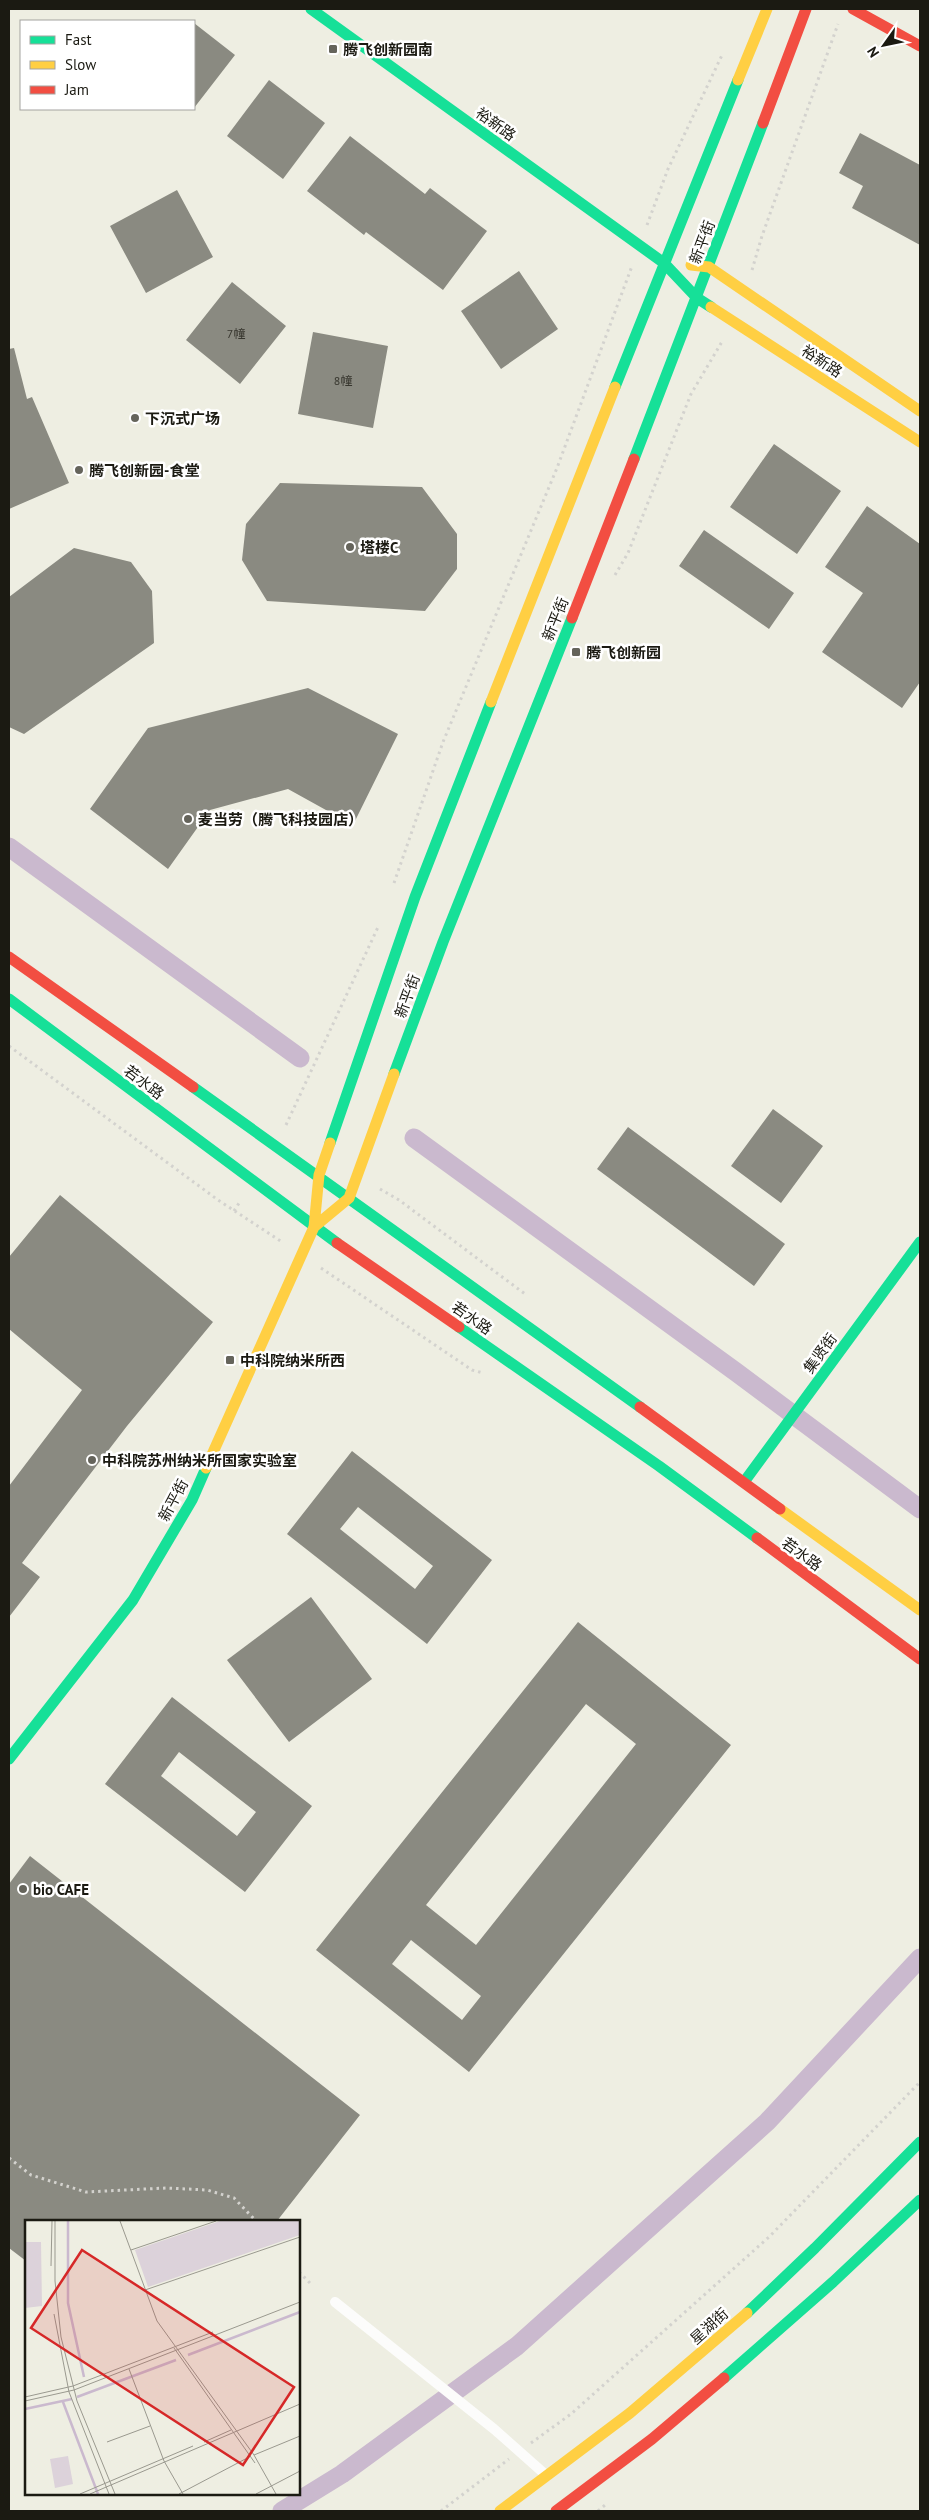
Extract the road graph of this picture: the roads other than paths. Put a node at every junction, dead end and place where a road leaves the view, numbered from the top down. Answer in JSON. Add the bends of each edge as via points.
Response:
{"nodes":[{"id":1,"x":311,"y":9,"type":"edge"},
{"id":2,"x":767,"y":9,"type":"edge"},
{"id":3,"x":806,"y":9,"type":"edge"},
{"id":4,"x":853,"y":9,"type":"edge"},
{"id":5,"x":920,"y":46,"type":"edge"},
{"id":6,"x":664,"y":263,"type":"junction"},
{"id":7,"x":709,"y":267,"type":"junction"},
{"id":8,"x":697,"y":298,"type":"junction"},
{"id":9,"x":920,"y":411,"type":"edge"},
{"id":10,"x":920,"y":442,"type":"edge"},
{"id":11,"x":9,"y":957,"type":"edge"},
{"id":12,"x":9,"y":1000,"type":"edge"},
{"id":13,"x":320,"y":1175,"type":"junction"},
{"id":14,"x":349,"y":1198,"type":"junction"},
{"id":15,"x":314,"y":1226,"type":"junction"},
{"id":16,"x":920,"y":1242,"type":"edge"},
{"id":17,"x":744,"y":1482,"type":"junction"},
{"id":18,"x":920,"y":1610,"type":"edge"},
{"id":19,"x":920,"y":1659,"type":"edge"},
{"id":20,"x":9,"y":1759,"type":"edge"},
{"id":21,"x":920,"y":2142,"type":"edge"},
{"id":22,"x":920,"y":2200,"type":"edge"},
{"id":23,"x":335,"y":2302,"type":"dead end"},
{"id":24,"x":548,"y":2476,"type":"junction"},
{"id":25,"x":500,"y":2511,"type":"edge"},
{"id":26,"x":556,"y":2511,"type":"edge"}],
"edges":[{"from":1,"to":6,"type":"main road","name":"裕新路"},
{"from":2,"to":6,"type":"main road","name":"新平街"},
{"from":3,"to":7,"type":"main road","name":"新平街"},
{"from":4,"to":5,"type":"main road"},
{"from":6,"to":7,"type":"main road","name":"裕新路"},
{"from":6,"to":8,"type":"main road","name":"裕新路"},
{"from":6,"to":13,"type":"main road","name":"新平街","via":[[415,897]]},
{"from":7,"to":8,"type":"main road","name":"新平街"},
{"from":7,"to":9,"type":"main road","name":"裕新路"},
{"from":8,"to":10,"type":"main road","name":"裕新路"},
{"from":8,"to":14,"type":"main road","name":"新平街","via":[[443,942]]},
{"from":11,"to":13,"type":"main road","name":"若水路"},
{"from":12,"to":15,"type":"main road","name":"若水路"},
{"from":13,"to":14,"type":"main road","name":"若水路"},
{"from":13,"to":15,"type":"main road","name":"新平街"},
{"from":14,"to":15,"type":"main road","name":"新平街"},
{"from":14,"to":17,"type":"main road","name":"若水路"},
{"from":15,"to":19,"type":"main road","name":"若水路","via":[[659,1466]]},
{"from":15,"to":20,"type":"main road","name":"新平街","via":[[192,1500],[133,1600]]},
{"from":16,"to":17,"type":"main road","name":"集贤街"},
{"from":17,"to":18,"type":"main road","name":"若水路"},
{"from":21,"to":24,"type":"main road","name":"星湖街","via":[[841,2224],[706,2350]]},
{"from":22,"to":26,"type":"main road","via":[[736,2370]]},
{"from":23,"to":24,"type":"lane"},
{"from":24,"to":25,"type":"main road","name":"星湖街"}]}
